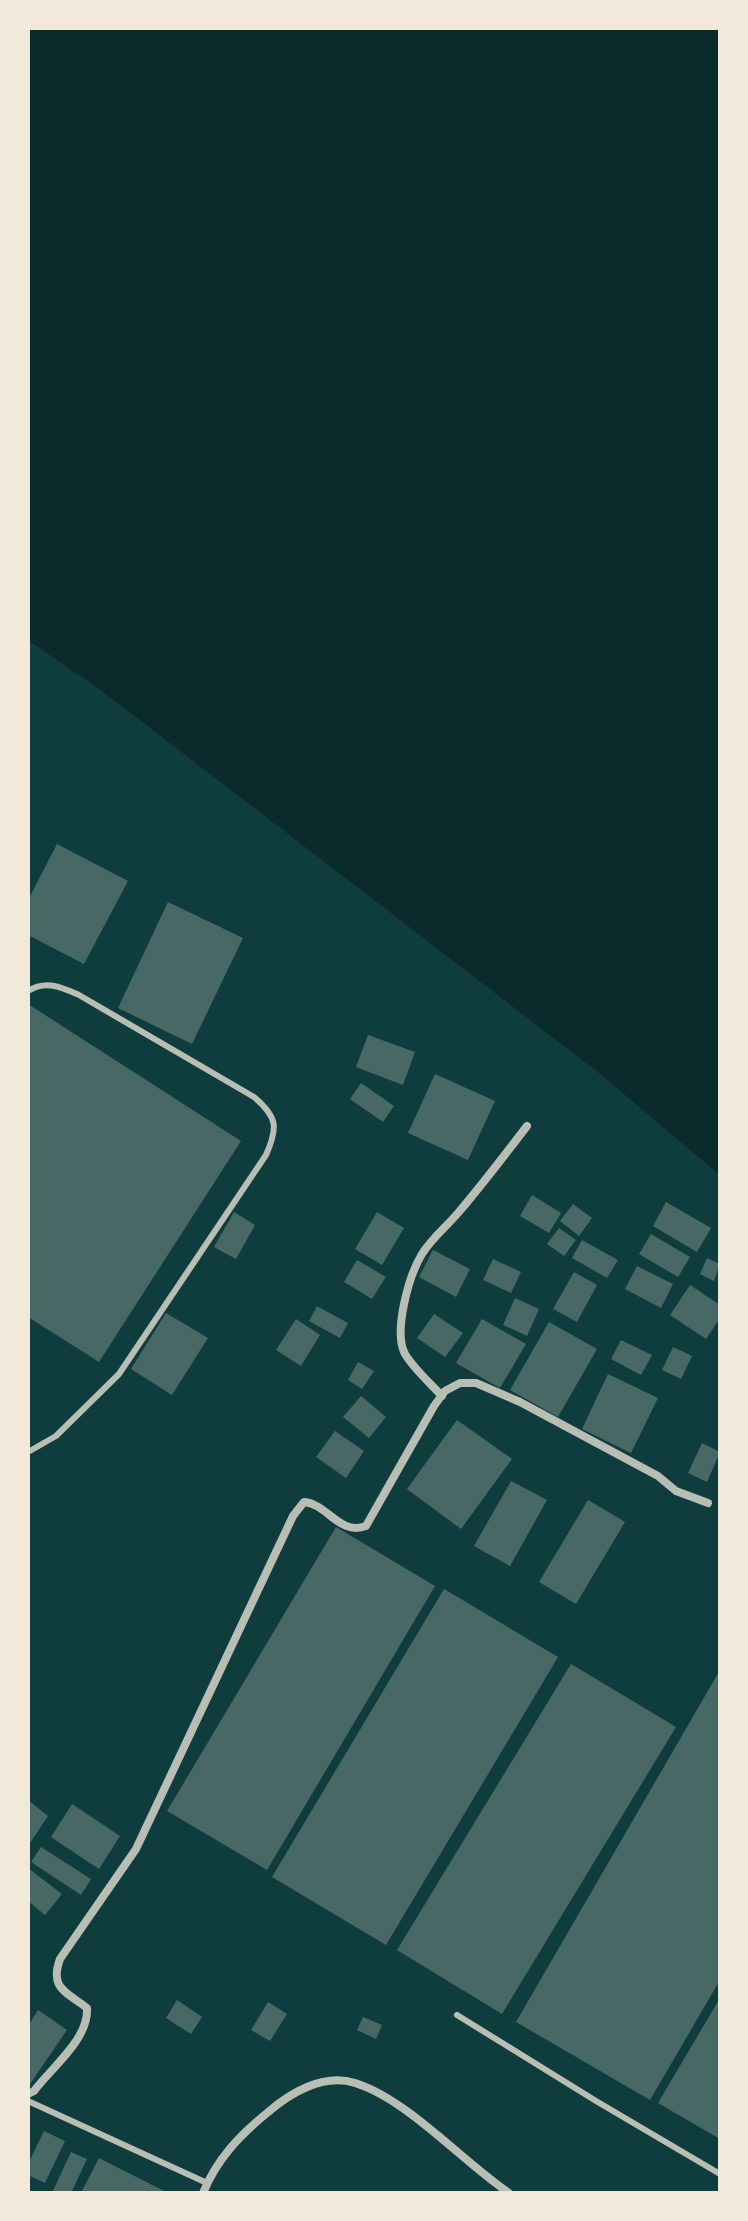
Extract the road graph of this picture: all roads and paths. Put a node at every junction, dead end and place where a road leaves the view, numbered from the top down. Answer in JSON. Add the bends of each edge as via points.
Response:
{"nodes":[{"id":1,"x":28,"y":991,"type":"edge"},
{"id":2,"x":527,"y":1126,"type":"dead end"},
{"id":3,"x":442,"y":1396,"type":"junction"},
{"id":4,"x":28,"y":1452,"type":"edge"},
{"id":5,"x":708,"y":1503,"type":"dead end"},
{"id":6,"x":457,"y":2015,"type":"dead end"},
{"id":7,"x":28,"y":2094,"type":"edge"},
{"id":8,"x":28,"y":2101,"type":"edge"},
{"id":9,"x":720,"y":2174,"type":"edge"},
{"id":10,"x":207,"y":2183,"type":"junction"},
{"id":11,"x":203,"y":2193,"type":"edge"},
{"id":12,"x":509,"y":2193,"type":"edge"}],
"edges":[{"from":1,"to":4,"type":"lane","via":[[50,985],[79,995],[245,1091],[268,1108],[275,1122],[266,1155],[134,1354],[56,1436]]},
{"from":2,"to":3,"type":"street","via":[[429,1244],[402,1314],[405,1353]]},
{"from":3,"to":5,"type":"street","via":[[460,1383],[476,1383],[658,1476],[676,1491]]},
{"from":3,"to":7,"type":"street","via":[[366,1526],[343,1526],[311,1502],[304,1502],[293,1516],[136,1849],[60,1959],[57,1982],[87,2008],[88,2018]]},
{"from":6,"to":9,"type":"lane"},
{"from":8,"to":10,"type":"lane"},
{"from":10,"to":11,"type":"street"},
{"from":10,"to":12,"type":"street","via":[[231,2144],[286,2097],[333,2082],[354,2083],[392,2102]]}]}
